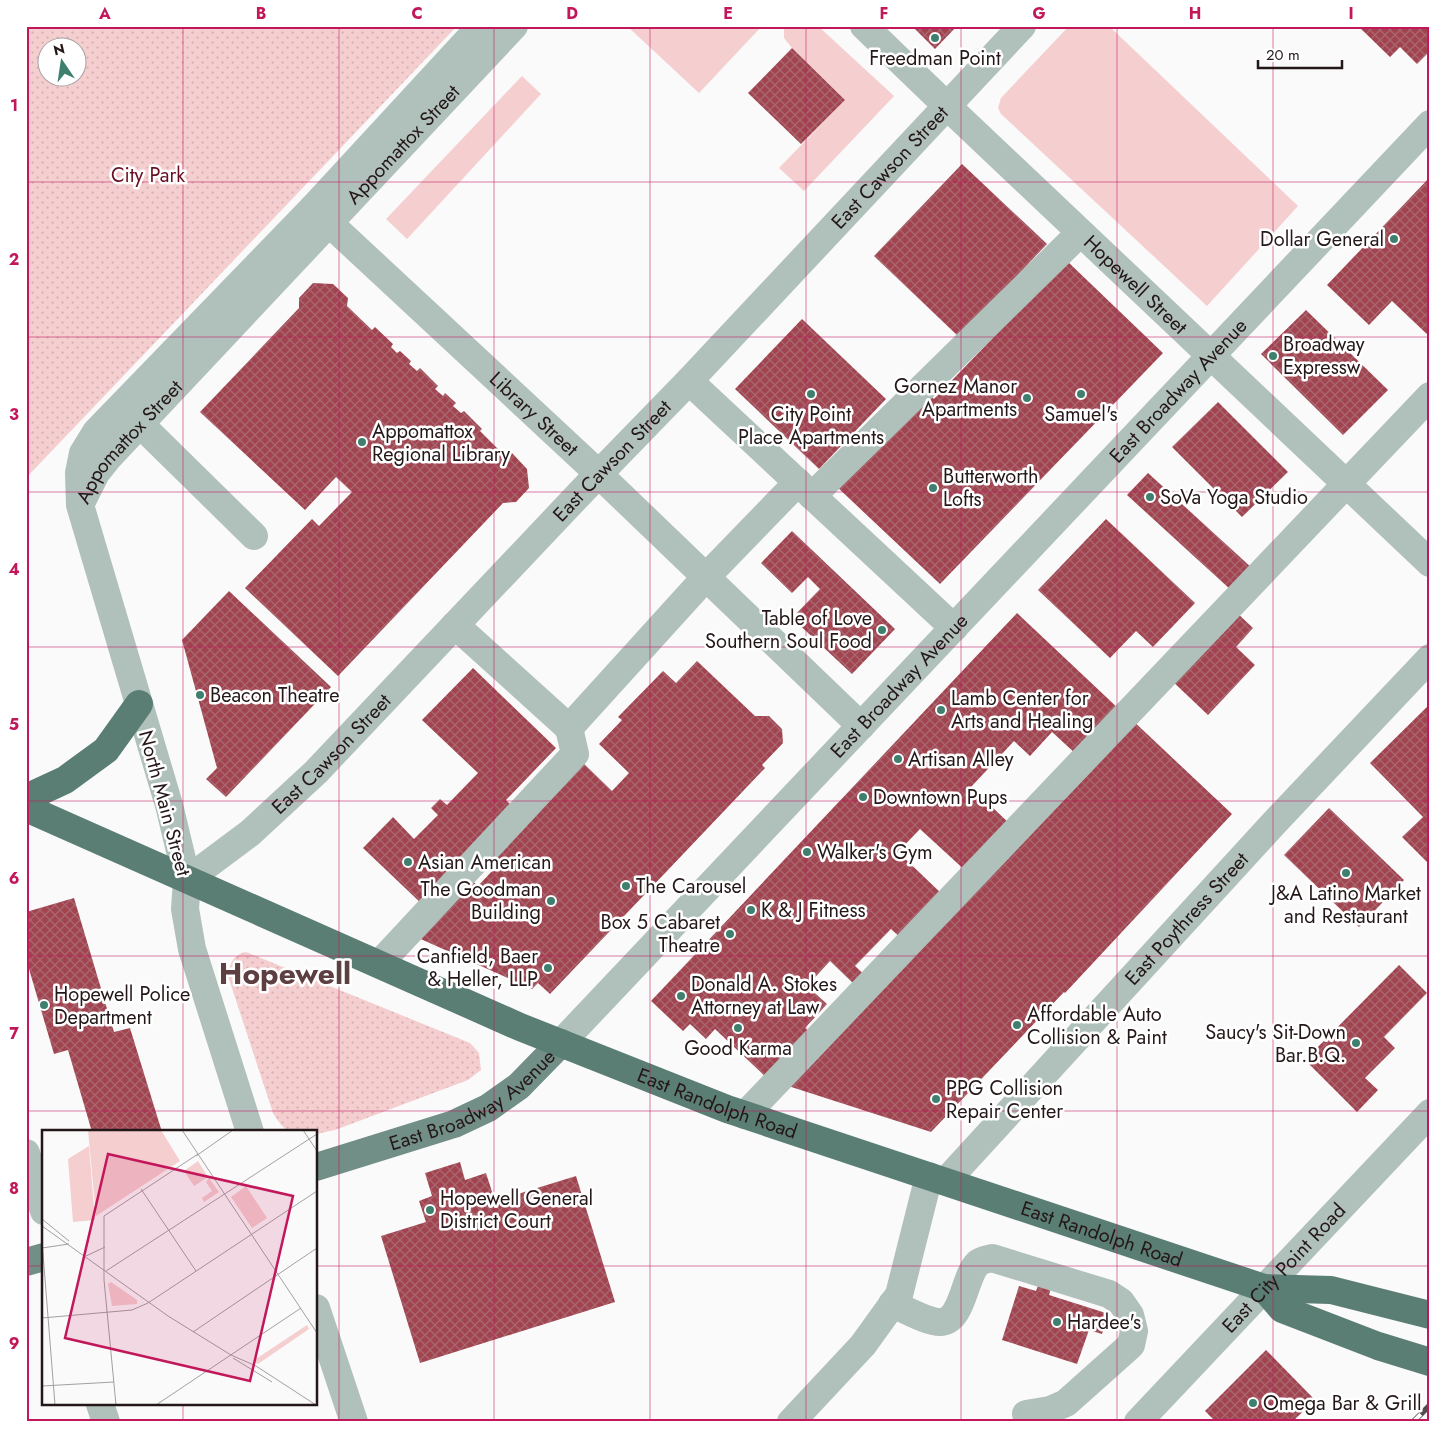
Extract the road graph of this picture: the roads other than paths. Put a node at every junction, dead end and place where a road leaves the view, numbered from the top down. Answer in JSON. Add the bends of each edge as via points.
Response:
{"nodes":[{"id":1,"x":481,"y":26,"type":"edge"},
{"id":2,"x":514,"y":26,"type":"edge"},
{"id":3,"x":864,"y":26,"type":"edge"},
{"id":4,"x":1022,"y":26,"type":"edge"},
{"id":5,"x":947,"y":106,"type":"junction"},
{"id":6,"x":1430,"y":124,"type":"edge"},
{"id":7,"x":321,"y":215,"type":"junction"},
{"id":8,"x":1080,"y":232,"type":"junction"},
{"id":9,"x":1211,"y":356,"type":"junction"},
{"id":10,"x":689,"y":381,"type":"junction"},
{"id":11,"x":1430,"y":396,"type":"edge"},
{"id":12,"x":140,"y":424,"type":"junction"},
{"id":13,"x":599,"y":474,"type":"junction"},
{"id":14,"x":1346,"y":484,"type":"junction"},
{"id":15,"x":805,"y":489,"type":"junction"},
{"id":16,"x":80,"y":505,"type":"junction"},
{"id":17,"x":254,"y":536,"type":"dead end"},
{"id":18,"x":1430,"y":563,"type":"edge"},
{"id":19,"x":706,"y":577,"type":"junction"},
{"id":20,"x":455,"y":626,"type":"junction"},
{"id":21,"x":954,"y":628,"type":"junction"},
{"id":22,"x":1430,"y":658,"type":"edge"},
{"id":23,"x":139,"y":704,"type":"junction"},
{"id":24,"x":861,"y":726,"type":"junction"},
{"id":25,"x":569,"y":728,"type":"junction"},
{"id":26,"x":26,"y":798,"type":"edge"},
{"id":27,"x":26,"y":808,"type":"edge"},
{"id":28,"x":187,"y":880,"type":"junction"},
{"id":29,"x":378,"y":964,"type":"junction"},
{"id":30,"x":561,"y":1044,"type":"junction"},
{"id":31,"x":1430,"y":1113,"type":"edge"},
{"id":32,"x":745,"y":1115,"type":"junction"},
{"id":33,"x":249,"y":1130,"type":"edge"},
{"id":34,"x":26,"y":1153,"type":"edge"},
{"id":35,"x":318,"y":1167,"type":"edge"},
{"id":36,"x":938,"y":1178,"type":"junction"},
{"id":37,"x":42,"y":1205,"type":"edge"},
{"id":38,"x":42,"y":1258,"type":"edge"},
{"id":39,"x":26,"y":1262,"type":"edge"},
{"id":40,"x":1264,"y":1288,"type":"junction"},
{"id":41,"x":892,"y":1304,"type":"junction"},
{"id":42,"x":318,"y":1314,"type":"edge"},
{"id":43,"x":1430,"y":1315,"type":"edge"},
{"id":44,"x":1430,"y":1362,"type":"edge"},
{"id":45,"x":101,"y":1406,"type":"edge"},
{"id":46,"x":1026,"y":1414,"type":"dead end"},
{"id":47,"x":106,"y":1422,"type":"edge"},
{"id":48,"x":354,"y":1422,"type":"edge"},
{"id":49,"x":791,"y":1422,"type":"edge"},
{"id":50,"x":1138,"y":1422,"type":"edge"}],
"edges":[{"from":1,"to":7,"type":"street","name":"Appomattox Street"},
{"from":2,"to":7,"type":"street","name":"Appomattox Street"},
{"from":3,"to":5,"type":"street","name":"Hopewell Street"},
{"from":4,"to":5,"type":"street","name":"East Cawson Street"},
{"from":5,"to":8,"type":"street","name":"Hopewell Street"},
{"from":5,"to":10,"type":"street","name":"East Cawson Street"},
{"from":6,"to":9,"type":"street","name":"East Broadway Avenue"},
{"from":7,"to":12,"type":"street","name":"Appomattox Street"},
{"from":7,"to":13,"type":"street","name":"Library Street"},
{"from":7,"to":16,"type":"street","name":"Appomattox Street","via":[[96,432],[83,453],[79,473]]},
{"from":8,"to":9,"type":"street","name":"Hopewell Street"},
{"from":8,"to":15,"type":"street"},
{"from":9,"to":14,"type":"street","name":"Hopewell Street"},
{"from":9,"to":21,"type":"street","name":"East Broadway Avenue"},
{"from":10,"to":13,"type":"street","name":"East Cawson Street"},
{"from":10,"to":15,"type":"street"},
{"from":11,"to":14,"type":"street"},
{"from":12,"to":16,"type":"street","name":"Appomattox Street","via":[[96,473]]},
{"from":12,"to":17,"type":"street"},
{"from":13,"to":19,"type":"street","name":"Library Street"},
{"from":13,"to":20,"type":"street","name":"East Cawson Street"},
{"from":14,"to":18,"type":"street","name":"Hopewell Street"},
{"from":14,"to":32,"type":"street"},
{"from":15,"to":19,"type":"street"},
{"from":15,"to":21,"type":"street"},
{"from":16,"to":23,"type":"street","name":"North Main Street"},
{"from":19,"to":24,"type":"street","name":"Library Street"},
{"from":19,"to":25,"type":"street"},
{"from":20,"to":25,"type":"street"},
{"from":20,"to":28,"type":"street","name":"East Cawson Street","via":[[316,772],[250,833]]},
{"from":21,"to":24,"type":"street","name":"East Broadway Avenue"},
{"from":22,"to":36,"type":"street","name":"East Poythress Street"},
{"from":23,"to":26,"type":"highway","via":[[106,750],[66,780]]},
{"from":23,"to":28,"type":"street","name":"North Main Street"},
{"from":24,"to":30,"type":"street","name":"East Broadway Avenue"},
{"from":25,"to":29,"type":"street","via":[[575,754]]},
{"from":27,"to":28,"type":"highway","name":"East Randolph Road"},
{"from":28,"to":29,"type":"highway","name":"East Randolph Road"},
{"from":28,"to":33,"type":"street","name":"North Main Street","via":[[185,909],[192,949]]},
{"from":29,"to":30,"type":"highway","name":"East Randolph Road"},
{"from":30,"to":32,"type":"highway","name":"East Randolph Road"},
{"from":30,"to":35,"type":"main road","name":"East Broadway Avenue","via":[[519,1086],[488,1108],[454,1124]]},
{"from":31,"to":40,"type":"street","name":"East City Point Road"},
{"from":32,"to":36,"type":"highway","name":"East Randolph Road"},
{"from":34,"to":37,"type":"street"},
{"from":36,"to":40,"type":"highway","name":"East Randolph Road"},
{"from":36,"to":41,"type":"street","via":[[899,1295]]},
{"from":38,"to":39,"type":"main road"},
{"from":40,"to":43,"type":"highway","name":"East Randolph Road","via":[[1331,1290]]},
{"from":40,"to":44,"type":"highway","via":[[1282,1309]]},
{"from":40,"to":50,"type":"street","name":"East City Point Road"},
{"from":41,"to":46,"type":"street","via":[[940,1322],[949,1319],[955,1313],[978,1262],[992,1258],[1109,1294],[1121,1302],[1130,1315],[1134,1331],[1131,1345],[1066,1403],[1050,1410]]},
{"from":41,"to":49,"type":"street","via":[[863,1345]]},
{"from":42,"to":48,"type":"street"},
{"from":45,"to":47,"type":"street"}]}
